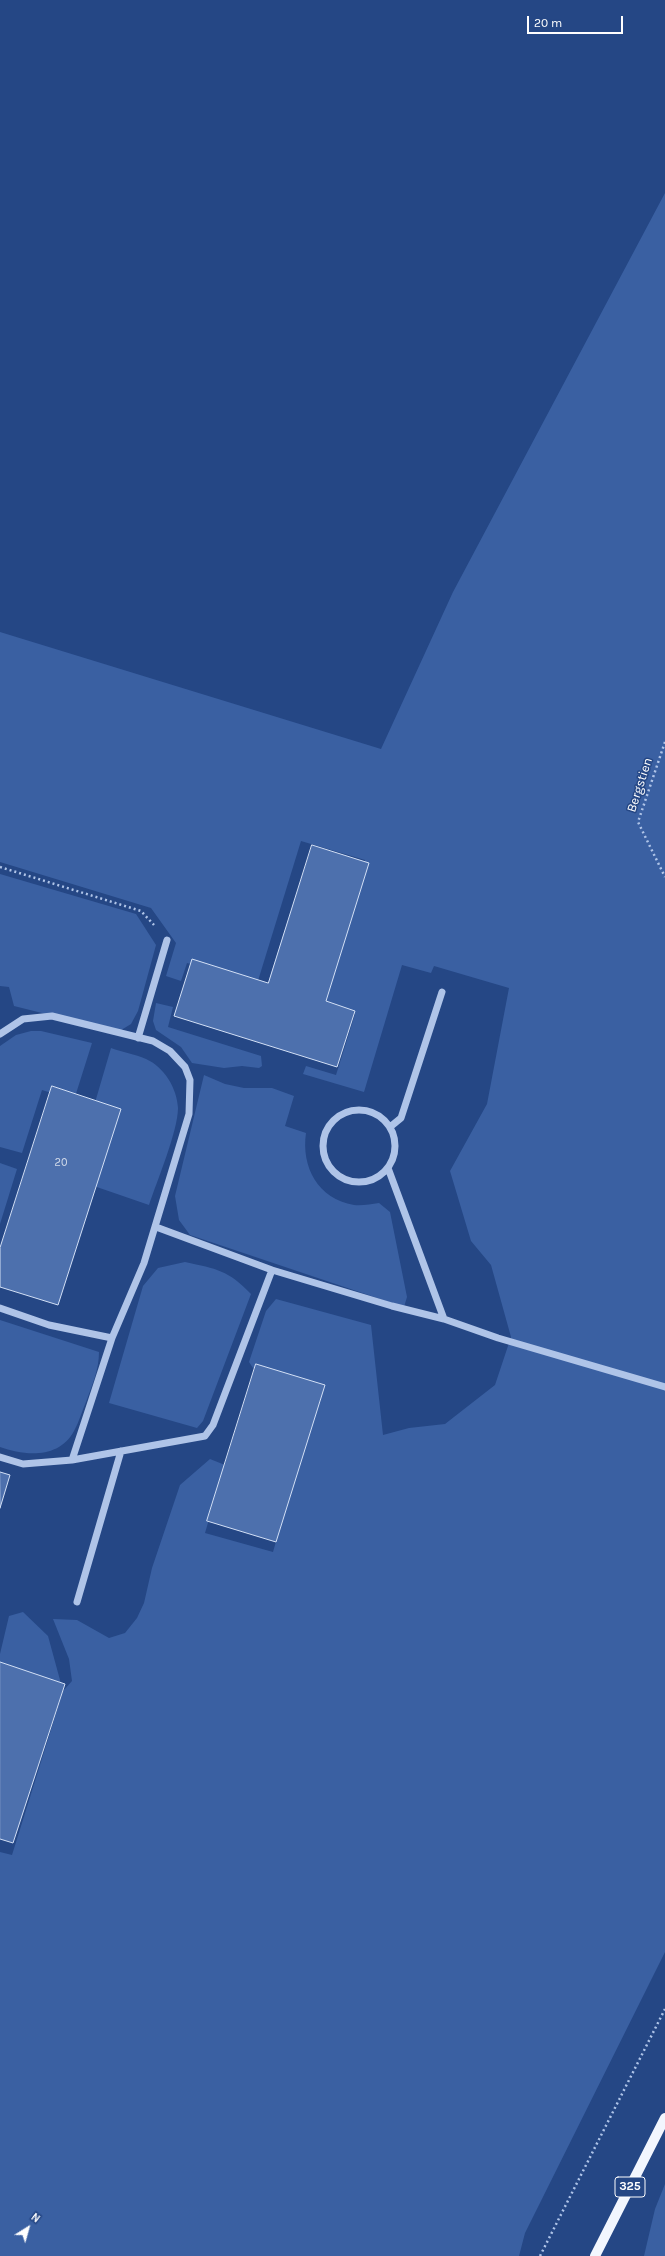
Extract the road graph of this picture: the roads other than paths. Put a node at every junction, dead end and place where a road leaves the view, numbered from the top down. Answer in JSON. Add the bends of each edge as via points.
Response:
{"nodes":[{"id":1,"x":167,"y":940,"type":"road end"},
{"id":2,"x":442,"y":992,"type":"dead end"},
{"id":3,"x":0,"y":1034,"type":"edge"},
{"id":4,"x":138,"y":1038,"type":"junction"},
{"id":5,"x":390,"y":1127,"type":"junction"},
{"id":6,"x":388,"y":1168,"type":"junction"},
{"id":7,"x":156,"y":1227,"type":"junction"},
{"id":8,"x":272,"y":1270,"type":"junction"},
{"id":9,"x":0,"y":1308,"type":"edge"},
{"id":10,"x":444,"y":1319,"type":"junction"},
{"id":11,"x":112,"y":1338,"type":"junction"},
{"id":12,"x":665,"y":1387,"type":"edge"},
{"id":13,"x":121,"y":1452,"type":"junction"},
{"id":14,"x":0,"y":1457,"type":"edge"},
{"id":15,"x":72,"y":1460,"type":"junction"},
{"id":16,"x":77,"y":1602,"type":"dead end"},
{"id":17,"x":665,"y":2118,"type":"edge"},
{"id":18,"x":595,"y":2256,"type":"edge"}],
"edges":[{"from":1,"to":4,"type":"lane"},
{"from":2,"to":5,"type":"lane","via":[[401,1118]]},
{"from":3,"to":4,"type":"lane","via":[[23,1019],[52,1016]]},
{"from":4,"to":7,"type":"lane","via":[[153,1041],[170,1051],[185,1067],[190,1080],[188,1114]]},
{"from":5,"to":6,"type":"lane","via":[[394,1136],[395,1152]]},
{"from":5,"to":6,"type":"lane","via":[[372,1113],[358,1110],[348,1112],[332,1122],[323,1147],[328,1164],[340,1177],[349,1181],[366,1182],[382,1175]]},
{"from":6,"to":10,"type":"lane"},
{"from":7,"to":8,"type":"lane"},
{"from":7,"to":11,"type":"lane"},
{"from":8,"to":10,"type":"lane"},
{"from":8,"to":13,"type":"lane","via":[[213,1425],[204,1436]]},
{"from":9,"to":11,"type":"lane","via":[[49,1325]]},
{"from":10,"to":12,"type":"lane","via":[[498,1338]]},
{"from":11,"to":15,"type":"lane"},
{"from":13,"to":15,"type":"lane"},
{"from":13,"to":16,"type":"lane"},
{"from":14,"to":15,"type":"lane","via":[[23,1464]]},
{"from":17,"to":18,"type":"main road","number":"325"}]}
